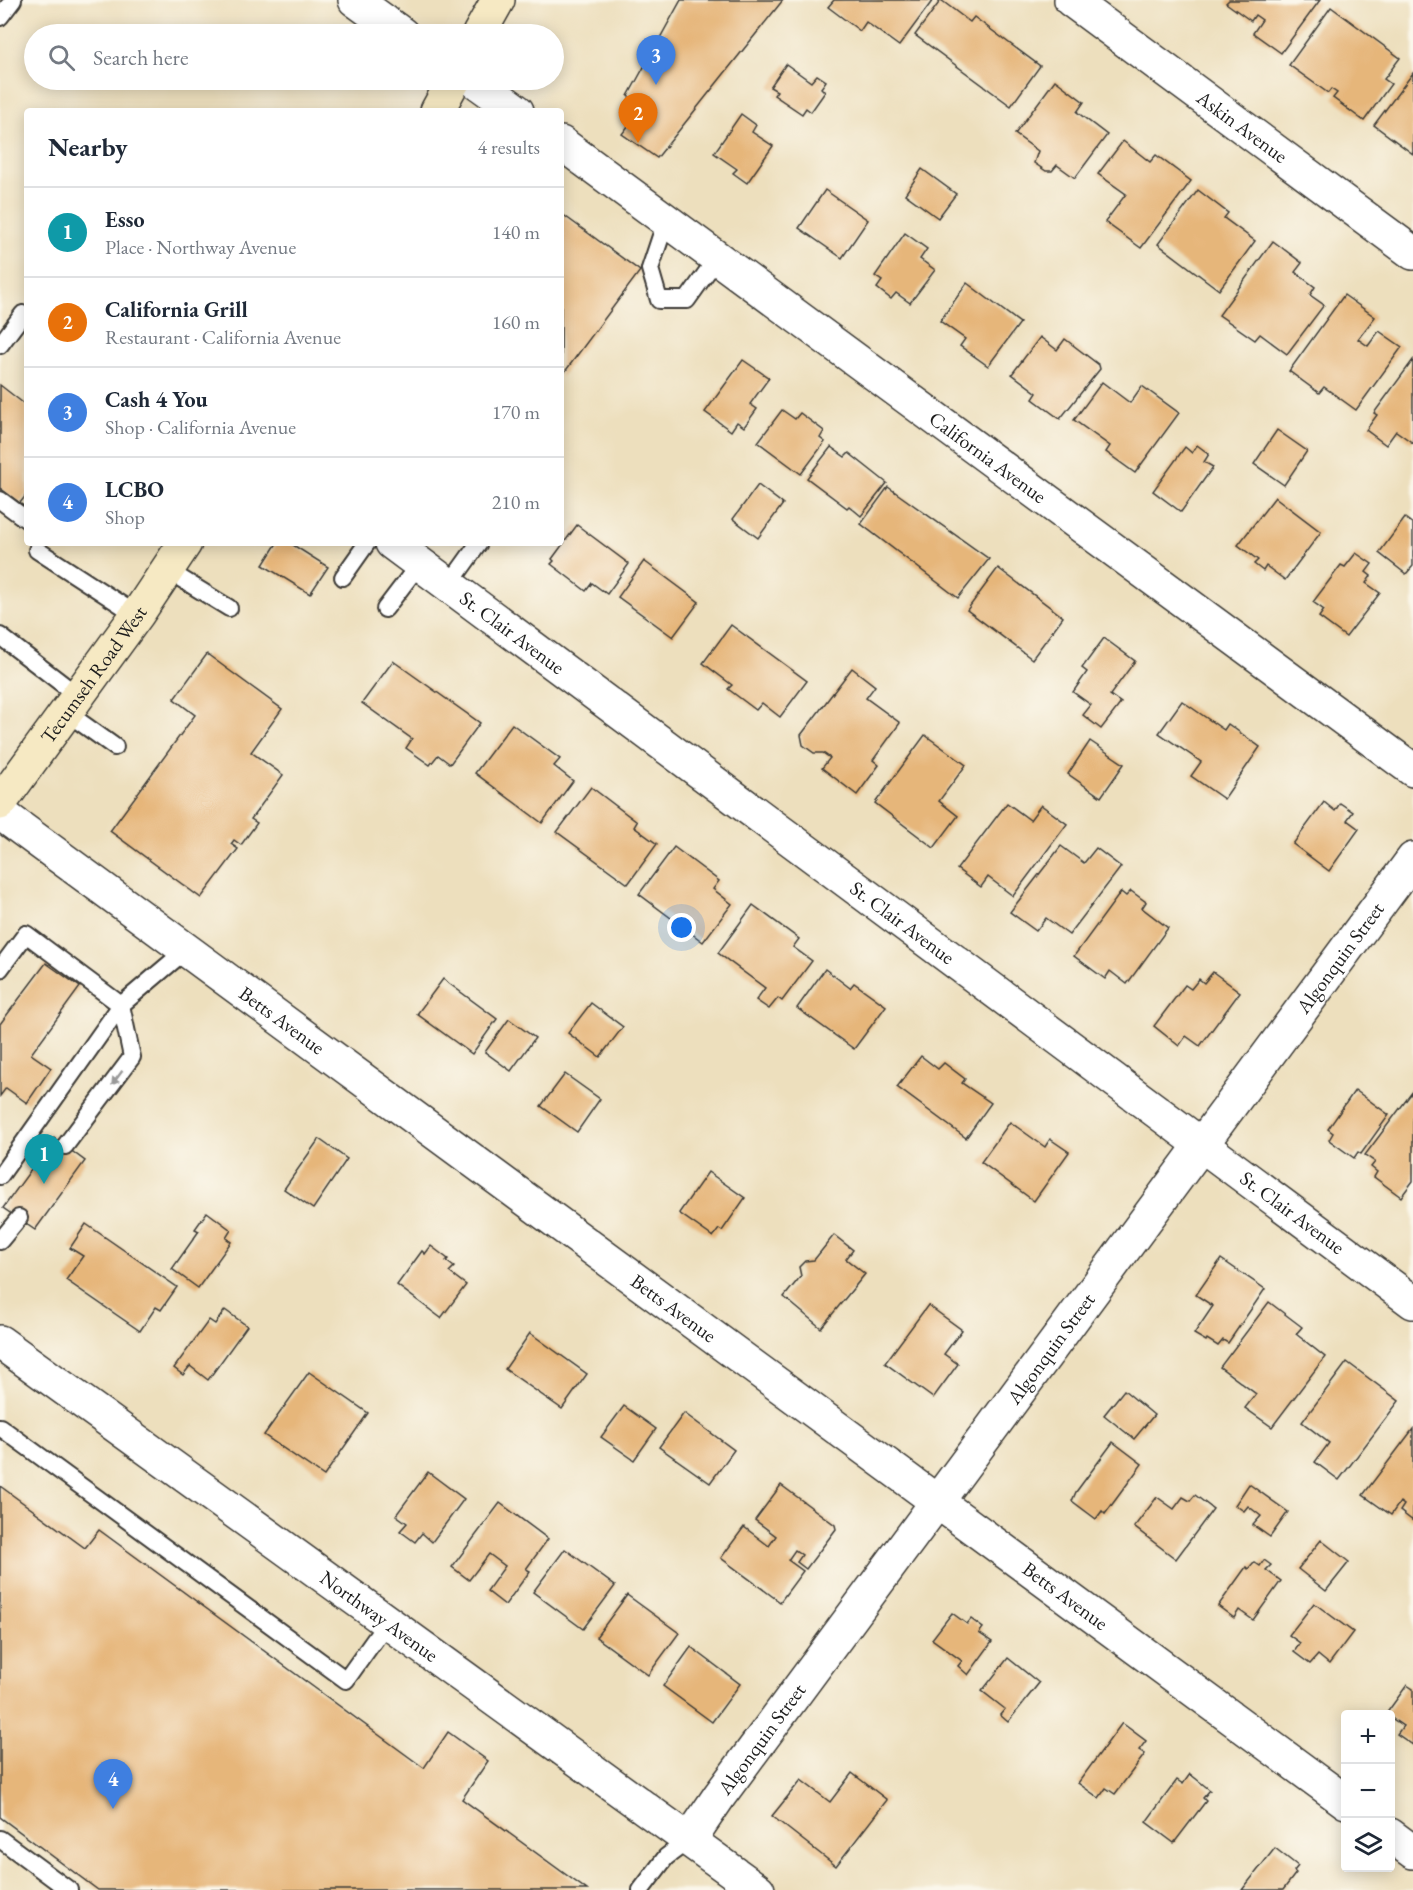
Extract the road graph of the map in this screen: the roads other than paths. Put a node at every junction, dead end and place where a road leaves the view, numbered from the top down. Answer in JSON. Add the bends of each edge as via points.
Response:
{"nodes":[{"id":1,"x":13,"y":0,"type":"edge"},
{"id":2,"x":355,"y":0,"type":"edge"},
{"id":3,"x":498,"y":0,"type":"edge"},
{"id":4,"x":1071,"y":0,"type":"edge"},
{"id":5,"x":0,"y":17,"type":"edge"},
{"id":6,"x":388,"y":24,"type":"edge"},
{"id":7,"x":485,"y":24,"type":"edge"},
{"id":8,"x":449,"y":90,"type":"edge"},
{"id":9,"x":488,"y":90,"type":"edge"},
{"id":10,"x":439,"y":108,"type":"edge"},
{"id":11,"x":513,"y":108,"type":"edge"},
{"id":12,"x":564,"y":145,"type":"edge"},
{"id":13,"x":666,"y":221,"type":"junction"},
{"id":14,"x":1413,"y":253,"type":"edge"},
{"id":15,"x":717,"y":258,"type":"junction"},
{"id":16,"x":22,"y":314,"type":"dead end"},
{"id":17,"x":0,"y":345,"type":"edge"},
{"id":18,"x":0,"y":500,"type":"edge"},
{"id":19,"x":24,"y":518,"type":"edge"},
{"id":20,"x":183,"y":546,"type":"edge"},
{"id":21,"x":365,"y":546,"type":"edge"},
{"id":22,"x":396,"y":546,"type":"edge"},
{"id":23,"x":477,"y":546,"type":"edge"},
{"id":24,"x":37,"y":550,"type":"dead end"},
{"id":25,"x":420,"y":563,"type":"junction"},
{"id":26,"x":167,"y":570,"type":"junction"},
{"id":27,"x":343,"y":577,"type":"dead end"},
{"id":28,"x":449,"y":585,"type":"junction"},
{"id":29,"x":229,"y":608,"type":"dead end"},
{"id":30,"x":386,"y":609,"type":"dead end"},
{"id":31,"x":137,"y":615,"type":"junction"},
{"id":32,"x":0,"y":636,"type":"edge"},
{"id":33,"x":72,"y":704,"type":"junction"},
{"id":34,"x":115,"y":747,"type":"dead end"},
{"id":35,"x":1413,"y":770,"type":"edge"},
{"id":36,"x":0,"y":803,"type":"edge"},
{"id":37,"x":0,"y":813,"type":"edge"},
{"id":38,"x":1413,"y":859,"type":"edge"},
{"id":39,"x":186,"y":950,"type":"junction"},
{"id":40,"x":1,"y":967,"type":"edge"},
{"id":41,"x":121,"y":1005,"type":"junction"},
{"id":42,"x":1201,"y":1144,"type":"junction"},
{"id":43,"x":65,"y":1146,"type":"dead end"},
{"id":44,"x":0,"y":1176,"type":"edge"},
{"id":45,"x":19,"y":1218,"type":"dead end"},
{"id":46,"x":0,"y":1241,"type":"edge"},
{"id":47,"x":1413,"y":1302,"type":"edge"},
{"id":48,"x":0,"y":1342,"type":"edge"},
{"id":49,"x":0,"y":1428,"type":"edge"},
{"id":50,"x":937,"y":1502,"type":"junction"},
{"id":51,"x":388,"y":1622,"type":"junction"},
{"id":52,"x":1341,"y":1798,"type":"edge"},
{"id":53,"x":0,"y":1839,"type":"edge"},
{"id":54,"x":690,"y":1839,"type":"junction"},
{"id":55,"x":1395,"y":1839,"type":"edge"},
{"id":56,"x":1413,"y":1852,"type":"edge"},
{"id":57,"x":69,"y":1890,"type":"edge"},
{"id":58,"x":641,"y":1890,"type":"edge"},
{"id":59,"x":758,"y":1890,"type":"edge"}],
"edges":[{"from":1,"to":5,"type":"lane"},
{"from":2,"to":6,"type":"street"},
{"from":3,"to":7,"type":"main road"},
{"from":4,"to":14,"type":"street","name":"Askin Avenue"},
{"from":8,"to":10,"type":"main road"},
{"from":9,"to":11,"type":"street"},
{"from":12,"to":13,"type":"street","name":"California Avenue"},
{"from":13,"to":15,"type":"street","name":"California Avenue"},
{"from":13,"to":15,"type":"lane","via":[[650,269],[658,300],[687,300]]},
{"from":15,"to":35,"type":"street","name":"California Avenue"},
{"from":16,"to":17,"type":"lane"},
{"from":18,"to":19,"type":"lane"},
{"from":20,"to":26,"type":"main road","name":"Tecumseh Road West"},
{"from":21,"to":27,"type":"lane"},
{"from":22,"to":25,"type":"street","name":"St. Clair Avenue"},
{"from":23,"to":28,"type":"lane"},
{"from":24,"to":31,"type":"lane"},
{"from":25,"to":28,"type":"street","name":"St. Clair Avenue"},
{"from":25,"to":30,"type":"lane"},
{"from":26,"to":29,"type":"lane"},
{"from":26,"to":31,"type":"main road","name":"Tecumseh Road West"},
{"from":28,"to":42,"type":"street","name":"St. Clair Avenue"},
{"from":31,"to":33,"type":"main road","name":"Tecumseh Road West"},
{"from":32,"to":33,"type":"lane"},
{"from":33,"to":34,"type":"lane"},
{"from":33,"to":36,"type":"main road","name":"Tecumseh Road West"},
{"from":37,"to":39,"type":"street","name":"Betts Avenue"},
{"from":38,"to":42,"type":"street","name":"Algonquin Street"},
{"from":39,"to":41,"type":"lane"},
{"from":39,"to":50,"type":"street","name":"Betts Avenue"},
{"from":40,"to":41,"type":"lane","via":[[26,934]]},
{"from":41,"to":43,"type":"lane","one_way":true,"via":[[132,1057]]},
{"from":41,"to":44,"type":"lane"},
{"from":42,"to":47,"type":"street","name":"St. Clair Avenue"},
{"from":42,"to":50,"type":"street","name":"Algonquin Street"},
{"from":45,"to":46,"type":"lane"},
{"from":48,"to":51,"type":"street","name":"Northway Avenue"},
{"from":49,"to":51,"type":"lane","via":[[346,1680]]},
{"from":50,"to":52,"type":"street","name":"Betts Avenue"},
{"from":50,"to":54,"type":"street","name":"Algonquin Street"},
{"from":51,"to":54,"type":"street","name":"Northway Avenue"},
{"from":53,"to":57,"type":"lane"},
{"from":54,"to":58,"type":"lane","via":[[666,1857]]},
{"from":54,"to":59,"type":"street","name":"Northway Avenue"},
{"from":55,"to":56,"type":"street"}]}
